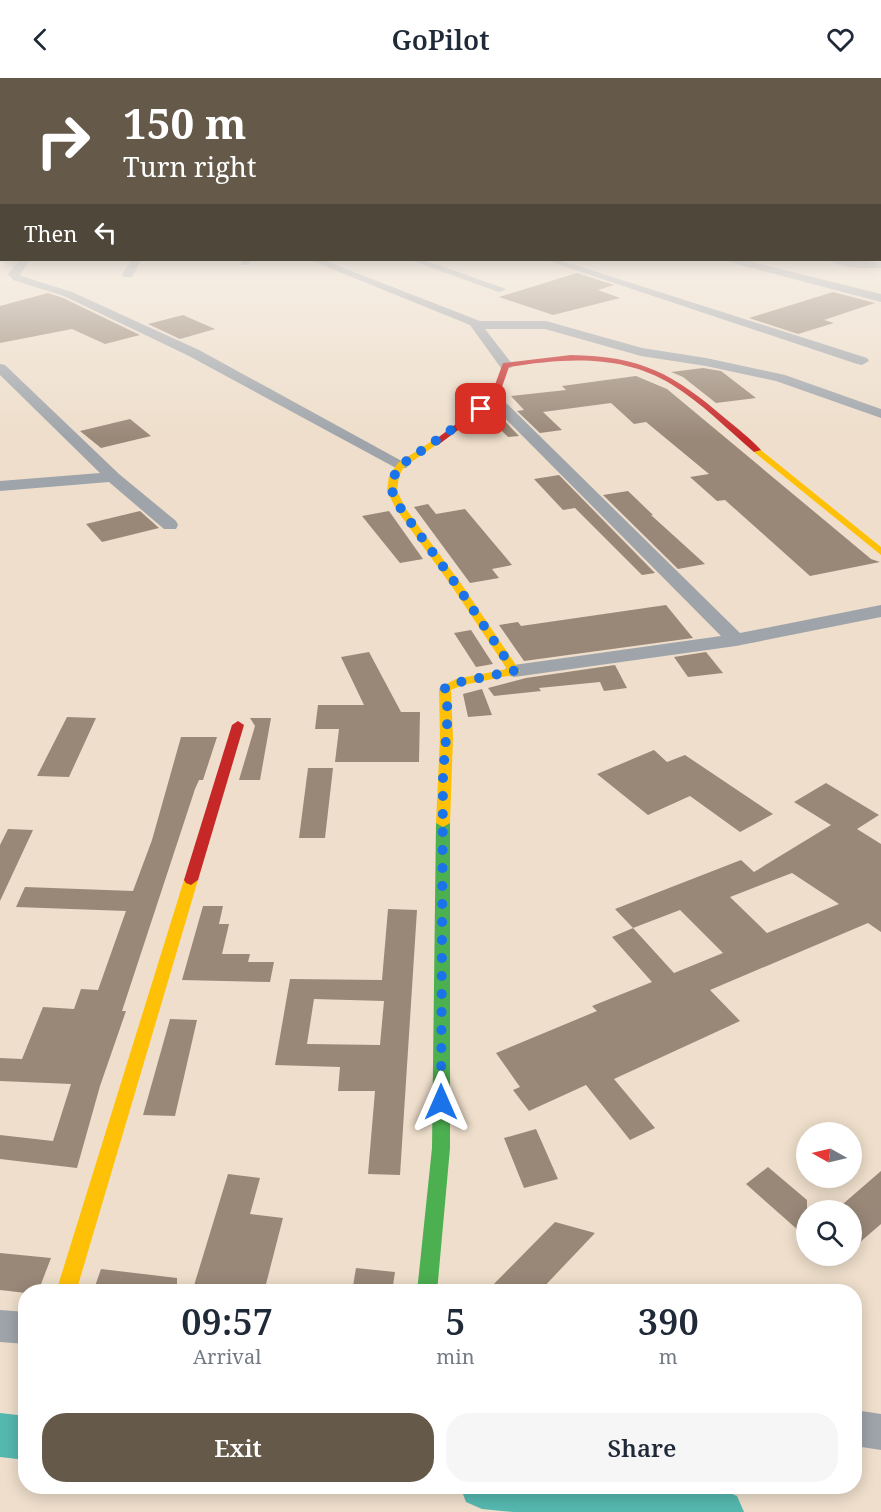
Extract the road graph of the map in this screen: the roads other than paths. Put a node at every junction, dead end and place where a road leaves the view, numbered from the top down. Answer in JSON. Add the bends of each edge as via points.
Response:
{"nodes":[{"id":1,"x":93,"y":306,"type":"edge"},
{"id":2,"x":433,"y":306,"type":"edge"},
{"id":3,"x":692,"y":306,"type":"edge"},
{"id":4,"x":477,"y":326,"type":"junction"},
{"id":5,"x":862,"y":361,"type":"dead end"},
{"id":6,"x":506,"y":365,"type":"junction"},
{"id":7,"x":0,"y":368,"type":"edge"},
{"id":8,"x":494,"y":399,"type":"junction"},
{"id":9,"x":881,"y":414,"type":"edge"},
{"id":10,"x":401,"y":465,"type":"junction"},
{"id":11,"x":113,"y":477,"type":"junction"},
{"id":12,"x":0,"y":486,"type":"edge"},
{"id":13,"x":170,"y":525,"type":"dead end"},
{"id":14,"x":881,"y":552,"type":"edge"},
{"id":15,"x":881,"y":611,"type":"edge"},
{"id":16,"x":736,"y":640,"type":"junction"},
{"id":17,"x":514,"y":671,"type":"junction"},
{"id":18,"x":238,"y":725,"type":"dead end"},
{"id":19,"x":68,"y":1284,"type":"edge"},
{"id":20,"x":428,"y":1284,"type":"edge"},
{"id":21,"x":0,"y":1326,"type":"edge"},
{"id":22,"x":18,"y":1327,"type":"edge"},
{"id":23,"x":862,"y":1429,"type":"edge"},
{"id":24,"x":881,"y":1432,"type":"edge"}],
"edges":[{"from":1,"to":10,"type":"street","via":[[194,353]]},
{"from":2,"to":4,"type":"street"},
{"from":3,"to":5,"type":"street"},
{"from":4,"to":6,"type":"street"},
{"from":4,"to":9,"type":"street","via":[[546,326],[641,352],[780,378]]},
{"from":6,"to":8,"type":"street"},
{"from":6,"to":14,"type":"street","via":[[582,356],[648,368],[675,383]]},
{"from":7,"to":11,"type":"street"},
{"from":8,"to":10,"type":"street"},
{"from":8,"to":16,"type":"street"},
{"from":10,"to":17,"type":"street","via":[[394,476],[392,491],[401,509]]},
{"from":11,"to":12,"type":"street"},
{"from":11,"to":13,"type":"street"},
{"from":15,"to":16,"type":"street"},
{"from":16,"to":17,"type":"street"},
{"from":17,"to":20,"type":"street","via":[[445,688],[448,713],[443,775],[441,1148]]},
{"from":18,"to":19,"type":"street"},
{"from":21,"to":22,"type":"street"},
{"from":23,"to":24,"type":"street"}]}
